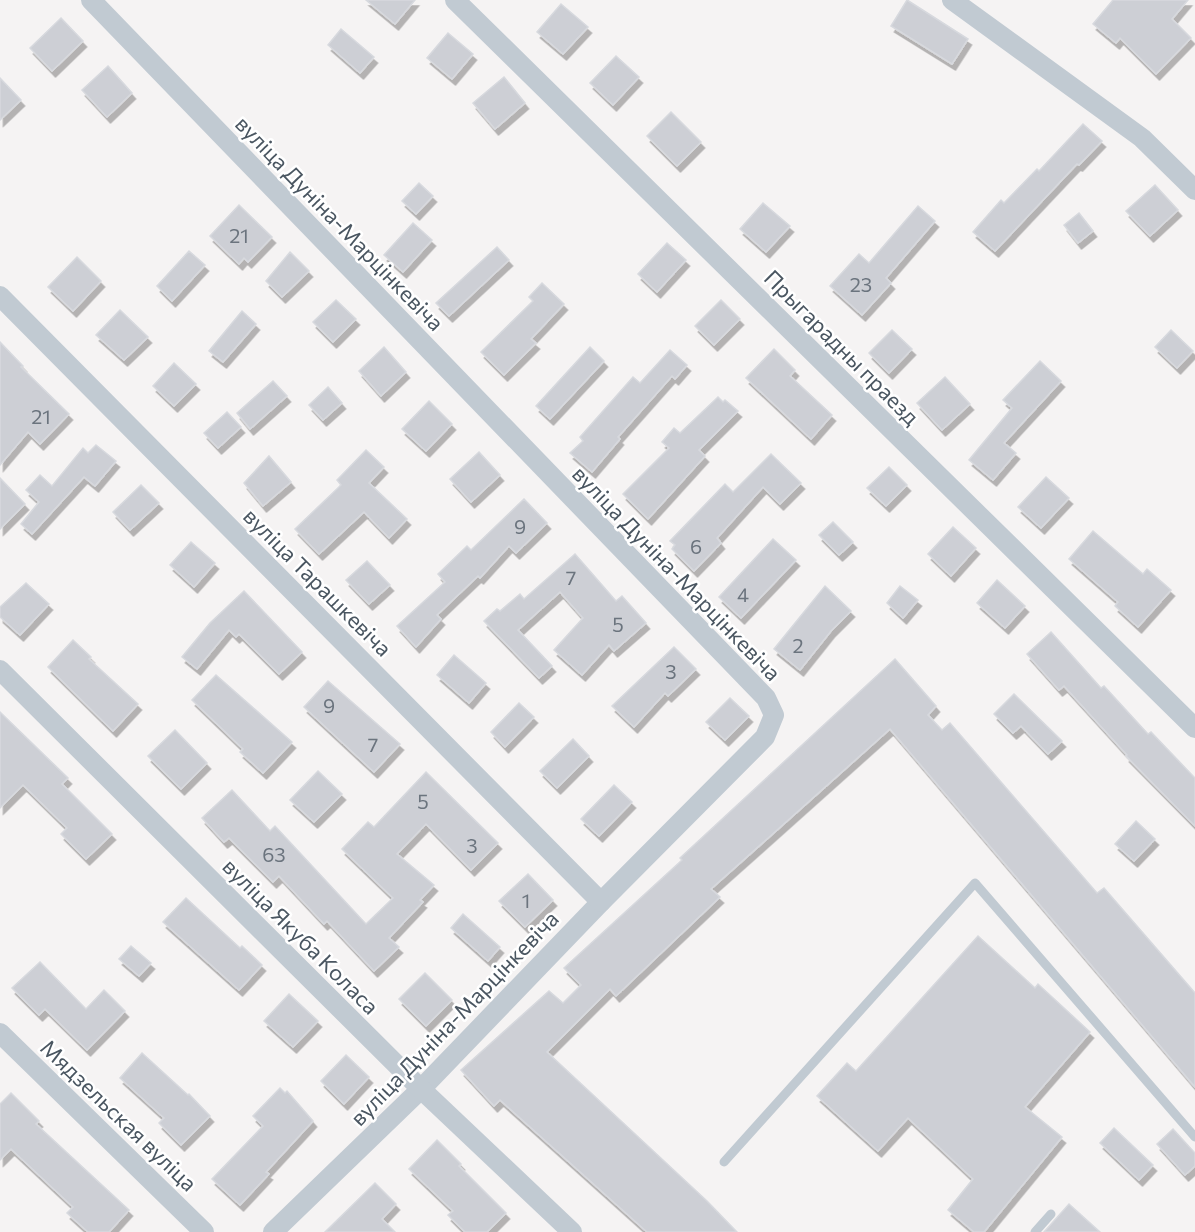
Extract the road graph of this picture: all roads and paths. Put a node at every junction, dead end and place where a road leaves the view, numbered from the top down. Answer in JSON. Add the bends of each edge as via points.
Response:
{"nodes":[{"id":1,"x":91,"y":0,"type":"edge"},
{"id":2,"x":455,"y":0,"type":"edge"},
{"id":3,"x":952,"y":0,"type":"edge"},
{"id":4,"x":1195,"y":190,"type":"edge"},
{"id":5,"x":0,"y":297,"type":"edge"},
{"id":6,"x":0,"y":670,"type":"edge"},
{"id":7,"x":1195,"y":728,"type":"edge"},
{"id":8,"x":602,"y":902,"type":"junction"},
{"id":9,"x":0,"y":1033,"type":"edge"},
{"id":10,"x":421,"y":1089,"type":"junction"},
{"id":11,"x":1195,"y":1137,"type":"edge"},
{"id":12,"x":724,"y":1162,"type":"dead end"},
{"id":13,"x":1051,"y":1214,"type":"dead end"},
{"id":14,"x":204,"y":1232,"type":"edge"},
{"id":15,"x":273,"y":1232,"type":"edge"},
{"id":16,"x":572,"y":1232,"type":"edge"},
{"id":17,"x":1035,"y":1232,"type":"edge"}],
"edges":[{"from":1,"to":8,"type":"street","name":"вуліца Дуніна-Марцінкевіча","via":[[766,698],[774,715],[765,737]]},
{"from":2,"to":7,"type":"street","name":"Прыгарадны праезд"},
{"from":3,"to":4,"type":"street","via":[[1142,138]]},
{"from":5,"to":8,"type":"street","name":"вуліца Тарашкевіча"},
{"from":6,"to":10,"type":"street","name":"вуліца Якуба Коласа"},
{"from":8,"to":10,"type":"street","name":"вуліца Дуніна-Марцінкевіча"},
{"from":9,"to":14,"type":"street","name":"Мядзельская вуліца"},
{"from":10,"to":15,"type":"street","name":"вуліца Дуніна-Марцінкевіча"},
{"from":10,"to":16,"type":"street","name":"вуліца Якуба Коласа"},
{"from":11,"to":12,"type":"lane","via":[[975,883]]},
{"from":13,"to":17,"type":"lane"}]}
